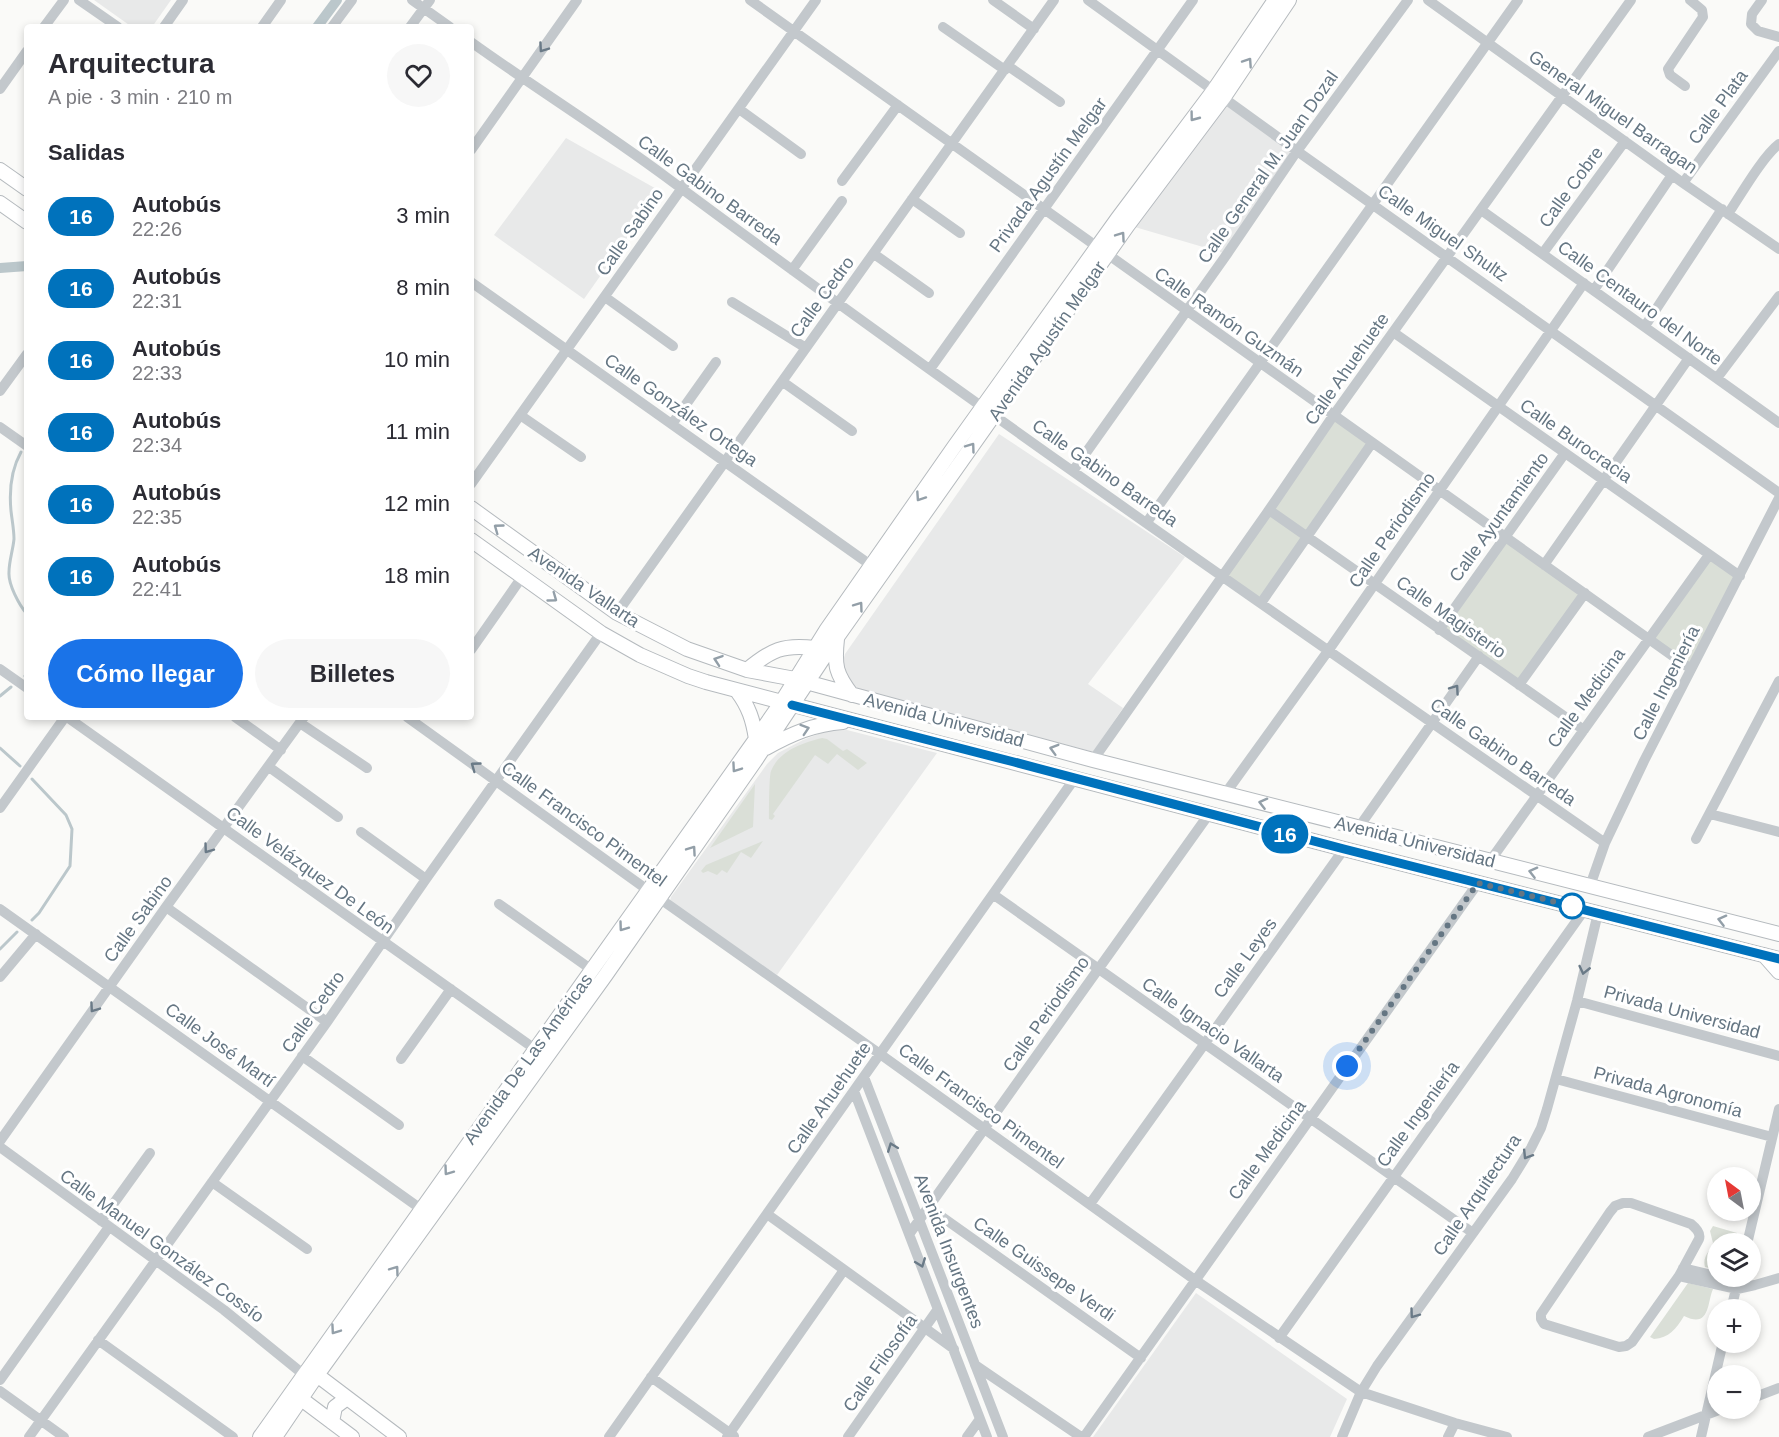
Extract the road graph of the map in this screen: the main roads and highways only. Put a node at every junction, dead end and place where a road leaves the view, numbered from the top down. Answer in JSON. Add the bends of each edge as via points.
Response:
{"nodes":[{"id":1,"x":1275,"y":0,"type":"edge"},
{"id":2,"x":1289,"y":0,"type":"edge"},
{"id":3,"x":1219,"y":94,"type":"junction"},
{"id":4,"x":0,"y":170,"type":"edge"},
{"id":5,"x":24,"y":187,"type":"edge"},
{"id":6,"x":0,"y":203,"type":"edge"},
{"id":7,"x":24,"y":220,"type":"edge"},
{"id":8,"x":989,"y":411,"type":"junction"},
{"id":9,"x":474,"y":510,"type":"edge"},
{"id":10,"x":474,"y":542,"type":"edge"},
{"id":11,"x":838,"y":636,"type":"junction"},
{"id":12,"x":815,"y":648,"type":"junction"},
{"id":13,"x":747,"y":670,"type":"junction"},
{"id":14,"x":801,"y":681,"type":"junction"},
{"id":15,"x":737,"y":691,"type":"junction"},
{"id":16,"x":852,"y":695,"type":"junction"},
{"id":17,"x":787,"y":704,"type":"junction"},
{"id":18,"x":854,"y":721,"type":"junction"},
{"id":19,"x":759,"y":745,"type":"junction"},
{"id":20,"x":654,"y":895,"type":"junction"},
{"id":21,"x":1776,"y":932,"type":"edge"},
{"id":22,"x":1764,"y":955,"type":"junction"},
{"id":23,"x":1779,"y":959,"type":"edge"},
{"id":24,"x":1779,"y":972,"type":"edge"},
{"id":25,"x":310,"y":1375,"type":"junction"},
{"id":26,"x":296,"y":1395,"type":"junction"},
{"id":27,"x":347,"y":1398,"type":"junction"},
{"id":28,"x":332,"y":1422,"type":"junction"},
{"id":29,"x":260,"y":1437,"type":"edge"},
{"id":30,"x":275,"y":1437,"type":"edge"},
{"id":31,"x":352,"y":1437,"type":"edge"},
{"id":32,"x":399,"y":1437,"type":"edge"}],
"edges":[{"from":1,"to":3,"type":"main road","name":"Avenida Agustín Melgar"},
{"from":3,"to":2,"type":"main road","name":"Avenida Agustín Melgar","one_way":true},
{"from":3,"to":8,"type":"main road","name":"Avenida Agustín Melgar"},
{"from":4,"to":5,"type":"main road"},
{"from":6,"to":7,"type":"main road"},
{"from":11,"to":8,"type":"main road","name":"Avenida Agustín Melgar","one_way":true},
{"from":8,"to":12,"type":"main road","name":"Avenida Agustín Melgar","one_way":true},
{"from":13,"to":9,"type":"main road","name":"Avenida Vallarta","one_way":true,"via":[[687,649],[617,613]]},
{"from":10,"to":15,"type":"main road","name":"Avenida Vallarta","one_way":true,"via":[[601,633],[688,676]]},
{"from":11,"to":14,"type":"main road","name":"Avenida Agustín Melgar"},
{"from":11,"to":16,"type":"main road","via":[[836,670]]},
{"from":12,"to":13,"type":"main road","via":[[788,646],[768,654]]},
{"from":12,"to":14,"type":"main road","name":"Avenida Agustín Melgar"},
{"from":13,"to":14,"type":"main road","name":"Avenida Vallarta"},
{"from":14,"to":16,"type":"main road","name":"Avenida Universidad"},
{"from":14,"to":17,"type":"main road","name":"Avenida De Las Américas"},
{"from":15,"to":17,"type":"main road","name":"Avenida Vallarta"},
{"from":15,"to":19,"type":"main road","via":[[750,710]]},
{"from":21,"to":16,"type":"main road","name":"Avenida Universidad","one_way":true,"via":[[1225,794]]},
{"from":17,"to":18,"type":"main road","name":"Avenida Universidad"},
{"from":17,"to":19,"type":"main road","name":"Avenida De Las Américas"},
{"from":19,"to":18,"type":"main road","one_way":true,"via":[[804,729]]},
{"from":18,"to":22,"type":"main road","name":"Avenida Universidad"},
{"from":19,"to":20,"type":"main road","name":"Avenida De Las Américas"},
{"from":25,"to":20,"type":"main road","name":"Avenida De Las Américas","one_way":true,"via":[[516,1100]]},
{"from":20,"to":25,"type":"main road","name":"Avenida De Las Américas","one_way":true,"via":[[592,970],[535,1049]]},
{"from":22,"to":23,"type":"main road","name":"Avenida Universidad"},
{"from":22,"to":24,"type":"main road"},
{"from":25,"to":26,"type":"main road","name":"Avenida De Las Américas"},
{"from":25,"to":27,"type":"main road"},
{"from":26,"to":28,"type":"main road"},
{"from":26,"to":29,"type":"main road","name":"Avenida De Las Américas"},
{"from":26,"to":30,"type":"main road","name":"Avenida De Las Américas"},
{"from":27,"to":28,"type":"main road","via":[[335,1407]]},
{"from":27,"to":32,"type":"main road"},
{"from":28,"to":31,"type":"main road"}]}
